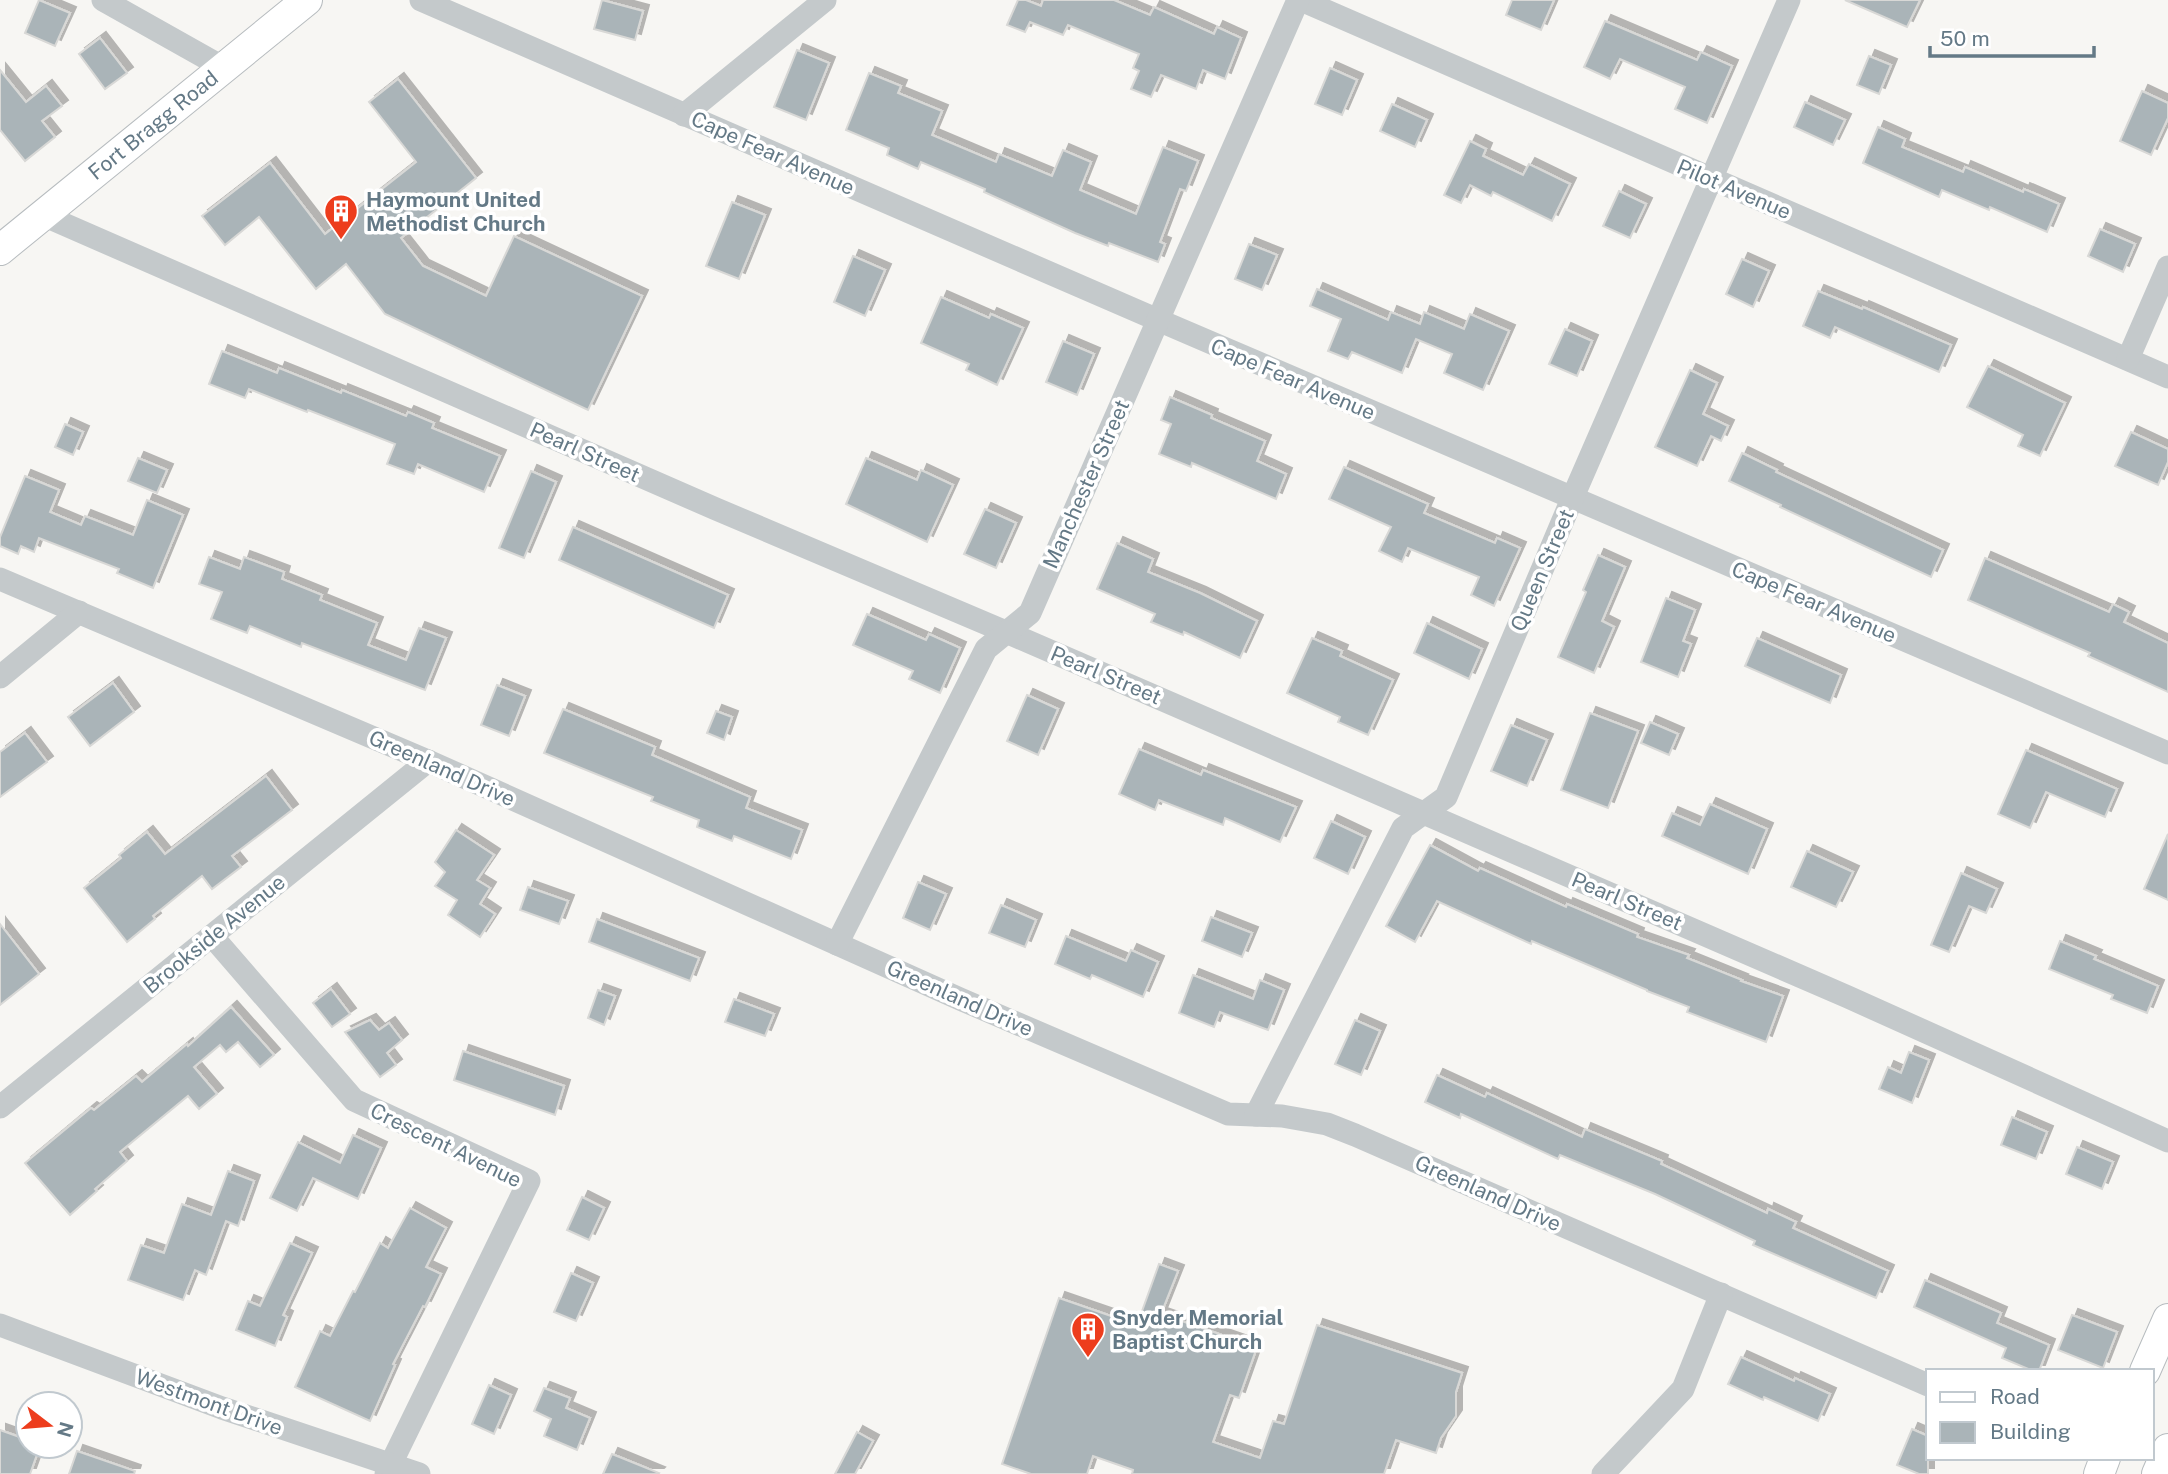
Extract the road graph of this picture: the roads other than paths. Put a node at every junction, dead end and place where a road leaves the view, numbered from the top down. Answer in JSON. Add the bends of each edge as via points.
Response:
{"nodes":[{"id":1,"x":103,"y":0,"type":"edge"},
{"id":2,"x":307,"y":0,"type":"edge"},
{"id":3,"x":421,"y":0,"type":"edge"},
{"id":4,"x":825,"y":0,"type":"edge"},
{"id":5,"x":1299,"y":0,"type":"edge"},
{"id":6,"x":1789,"y":0,"type":"edge"},
{"id":7,"x":224,"y":68,"type":"junction"},
{"id":8,"x":684,"y":115,"type":"junction"},
{"id":9,"x":1711,"y":179,"type":"junction"},
{"id":10,"x":43,"y":215,"type":"junction"},
{"id":11,"x":0,"y":250,"type":"edge"},
{"id":12,"x":2168,"y":267,"type":"edge"},
{"id":13,"x":1158,"y":320,"type":"junction"},
{"id":14,"x":2127,"y":359,"type":"junction"},
{"id":15,"x":2168,"y":377,"type":"edge"},
{"id":16,"x":1572,"y":499,"type":"junction"},
{"id":17,"x":0,"y":579,"type":"edge"},
{"id":18,"x":79,"y":612,"type":"junction"},
{"id":19,"x":1006,"y":632,"type":"junction"},
{"id":20,"x":0,"y":677,"type":"edge"},
{"id":21,"x":2168,"y":753,"type":"edge"},
{"id":22,"x":428,"y":761,"type":"junction"},
{"id":23,"x":1422,"y":812,"type":"junction"},
{"id":24,"x":212,"y":936,"type":"junction"},
{"id":25,"x":836,"y":944,"type":"junction"},
{"id":26,"x":0,"y":1107,"type":"edge"},
{"id":27,"x":1255,"y":1115,"type":"junction"},
{"id":28,"x":2168,"y":1141,"type":"edge"},
{"id":29,"x":1721,"y":1294,"type":"junction"},
{"id":30,"x":2168,"y":1319,"type":"edge"},
{"id":31,"x":0,"y":1325,"type":"edge"},
{"id":32,"x":2146,"y":1369,"type":"edge"},
{"id":33,"x":1926,"y":1384,"type":"edge"},
{"id":34,"x":2168,"y":1449,"type":"edge"},
{"id":35,"x":388,"y":1469,"type":"edge"},
{"id":36,"x":419,"y":1474,"type":"edge"},
{"id":37,"x":1602,"y":1474,"type":"edge"},
{"id":38,"x":2157,"y":1474,"type":"edge"}],
"edges":[{"from":1,"to":7,"type":"street"},
{"from":2,"to":7,"type":"main road","name":"Fort Bragg Road"},
{"from":3,"to":8,"type":"street","name":"Cape Fear Avenue"},
{"from":4,"to":8,"type":"street"},
{"from":5,"to":9,"type":"street","name":"Pilot Avenue"},
{"from":5,"to":13,"type":"street","name":"Manchester Street"},
{"from":6,"to":9,"type":"street","name":"Queen Street"},
{"from":7,"to":10,"type":"main road","name":"Fort Bragg Road"},
{"from":8,"to":13,"type":"street","name":"Cape Fear Avenue"},
{"from":9,"to":14,"type":"street","name":"Pilot Avenue"},
{"from":9,"to":16,"type":"street","name":"Queen Street"},
{"from":10,"to":11,"type":"main road","name":"Fort Bragg Road"},
{"from":10,"to":19,"type":"street","name":"Pearl Street"},
{"from":12,"to":14,"type":"street"},
{"from":13,"to":16,"type":"street","name":"Cape Fear Avenue"},
{"from":13,"to":19,"type":"street","name":"Manchester Street","via":[[1030,612]]},
{"from":14,"to":15,"type":"street","name":"Pilot Avenue"},
{"from":16,"to":21,"type":"street","name":"Cape Fear Avenue"},
{"from":16,"to":23,"type":"street","name":"Queen Street","via":[[1446,797]]},
{"from":17,"to":18,"type":"street","name":"Greenland Drive"},
{"from":18,"to":20,"type":"street"},
{"from":18,"to":22,"type":"street","name":"Greenland Drive"},
{"from":19,"to":23,"type":"street","name":"Pearl Street"},
{"from":19,"to":25,"type":"street","name":"Manchester Street","via":[[986,649]]},
{"from":22,"to":24,"type":"street","name":"Brookside Avenue"},
{"from":22,"to":25,"type":"street","name":"Greenland Drive"},
{"from":23,"to":27,"type":"street","name":"Queen Street","via":[[1403,828]]},
{"from":23,"to":28,"type":"street","name":"Pearl Street"},
{"from":24,"to":26,"type":"street","name":"Brookside Avenue"},
{"from":24,"to":35,"type":"street","name":"Crescent Avenue","via":[[354,1101],[529,1181]]},
{"from":25,"to":27,"type":"street","name":"Greenland Drive","via":[[1228,1114]]},
{"from":27,"to":29,"type":"street","name":"Greenland Drive","via":[[1327,1124]]},
{"from":29,"to":33,"type":"street","name":"Greenland Drive"},
{"from":29,"to":37,"type":"street","via":[[1683,1390]]},
{"from":30,"to":32,"type":"main road"},
{"from":31,"to":35,"type":"street","name":"Westmont Drive"},
{"from":34,"to":38,"type":"main road"},
{"from":35,"to":36,"type":"street","name":"Westmont Drive"}]}
